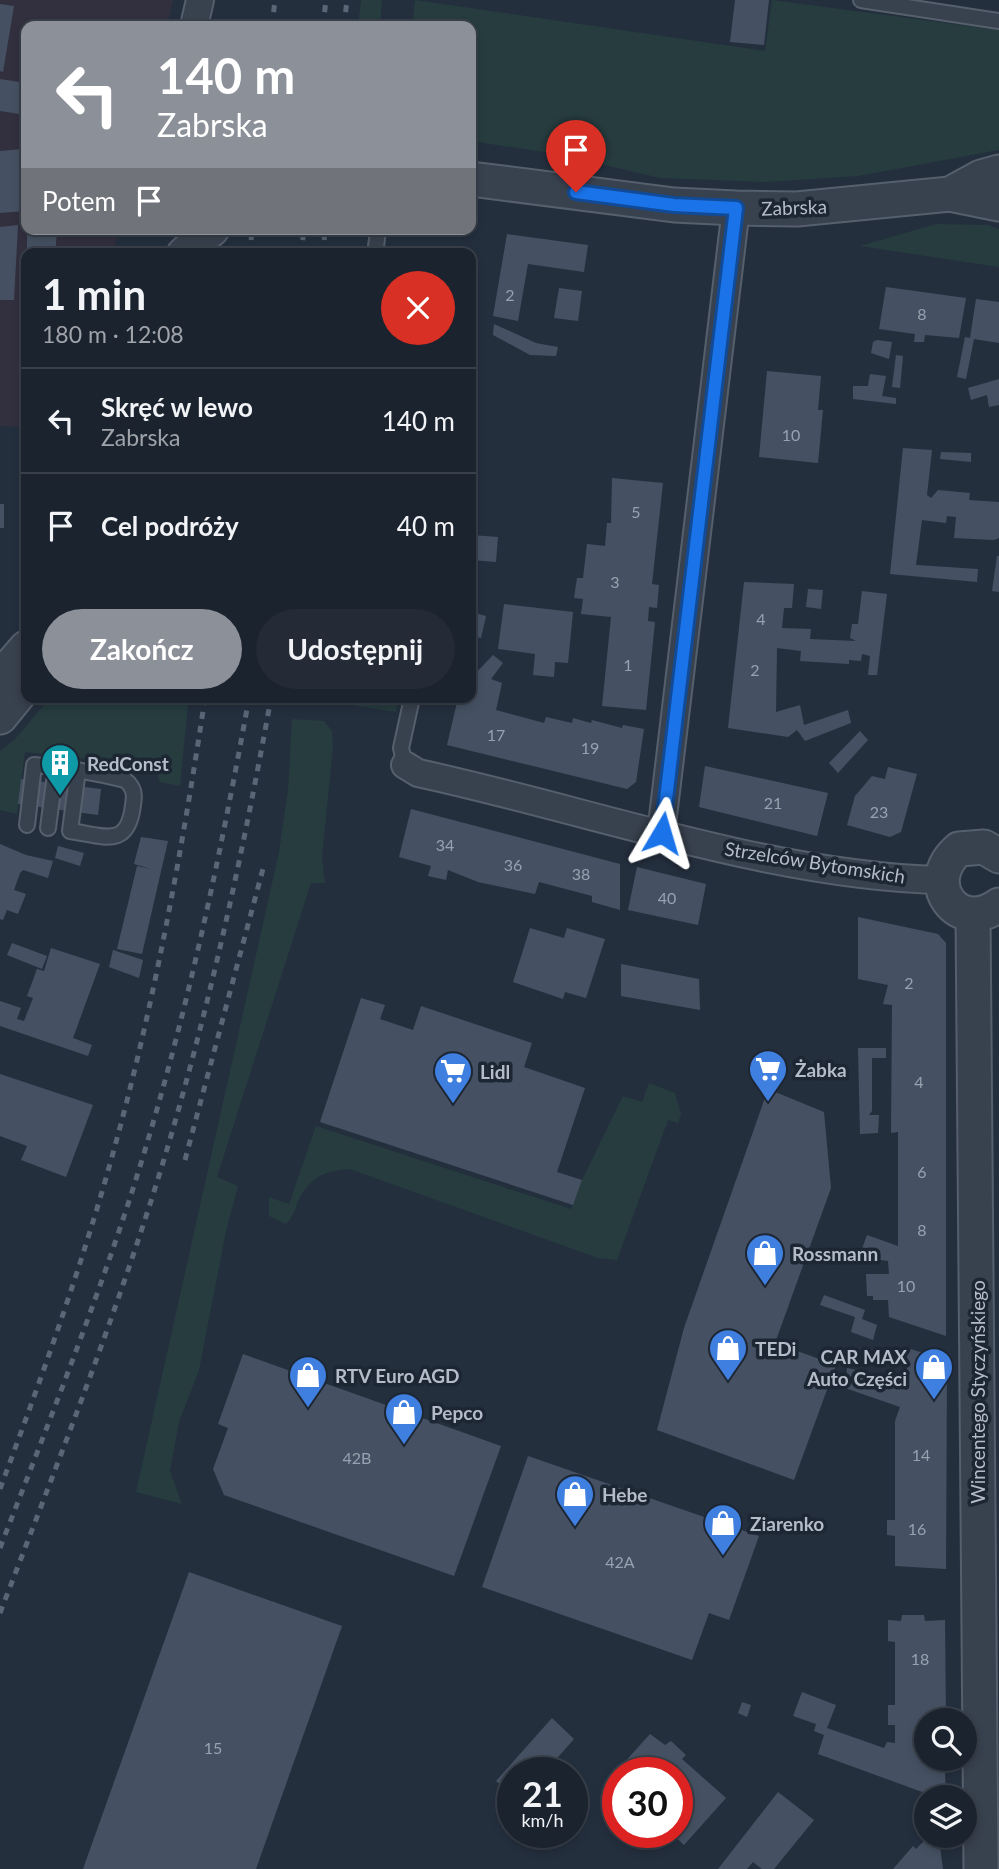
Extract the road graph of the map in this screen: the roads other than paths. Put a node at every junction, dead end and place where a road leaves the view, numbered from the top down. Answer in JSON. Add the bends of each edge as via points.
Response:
{"nodes":[{"id":1,"x":200,"y":0,"type":"edge"},
{"id":2,"x":861,"y":0,"type":"edge"},
{"id":3,"x":195,"y":21,"type":"edge"},
{"id":4,"x":999,"y":21,"type":"edge"},
{"id":5,"x":999,"y":172,"type":"edge"},
{"id":6,"x":476,"y":180,"type":"edge"},
{"id":7,"x":950,"y":194,"type":"junction"},
{"id":8,"x":999,"y":204,"type":"edge"},
{"id":9,"x":736,"y":208,"type":"junction"},
{"id":10,"x":205,"y":235,"type":"edge"},
{"id":11,"x":191,"y":248,"type":"edge"},
{"id":12,"x":21,"y":654,"type":"edge"},
{"id":13,"x":0,"y":678,"type":"edge"},
{"id":14,"x":21,"y":691,"type":"edge"},
{"id":15,"x":411,"y":703,"type":"edge"},
{"id":16,"x":0,"y":717,"type":"edge"},
{"id":17,"x":405,"y":765,"type":"joint"},
{"id":18,"x":56,"y":767,"type":"junction"},
{"id":19,"x":78,"y":770,"type":"junction"},
{"id":20,"x":27,"y":825,"type":"dead end"},
{"id":21,"x":48,"y":828,"type":"dead end"},
{"id":22,"x":662,"y":833,"type":"junction"},
{"id":23,"x":998,"y":851,"type":"edge"},
{"id":24,"x":941,"y":880,"type":"junction"},
{"id":25,"x":986,"y":910,"type":"edge"},
{"id":26,"x":981,"y":1869,"type":"edge"}],
"edges":[{"from":1,"to":3,"type":"street"},
{"from":2,"to":4,"type":"lane"},
{"from":5,"to":7,"type":"street","name":"Zabrska"},
{"from":6,"to":9,"type":"street","name":"Zabrska","via":[[674,205]]},
{"from":7,"to":8,"type":"street","name":"Zabrska"},
{"from":7,"to":9,"type":"street","name":"Zabrska","via":[[797,209]]},
{"from":9,"to":22,"type":"street"},
{"from":10,"to":11,"type":"street"},
{"from":12,"to":13,"type":"street"},
{"from":14,"to":16,"type":"street"},
{"from":15,"to":17,"type":"lane","via":[[401,748]]},
{"from":17,"to":22,"type":"street","name":"Strzelców Bytomskich","via":[[418,773]]},
{"from":18,"to":19,"type":"lane"},
{"from":18,"to":20,"type":"lane","via":[[34,765]]},
{"from":18,"to":21,"type":"lane"},
{"from":19,"to":19,"type":"lane","via":[[70,831],[118,836],[127,831],[134,798],[130,783]]},
{"from":22,"to":24,"type":"street","name":"Strzelców Bytomskich","via":[[792,862]]},
{"from":23,"to":24,"type":"street","via":[[971,846],[959,849],[943,867]]},
{"from":24,"to":25,"type":"street","via":[[950,903]]},
{"from":25,"to":26,"type":"street","name":"Wincentego Styczyńskiego"}]}
